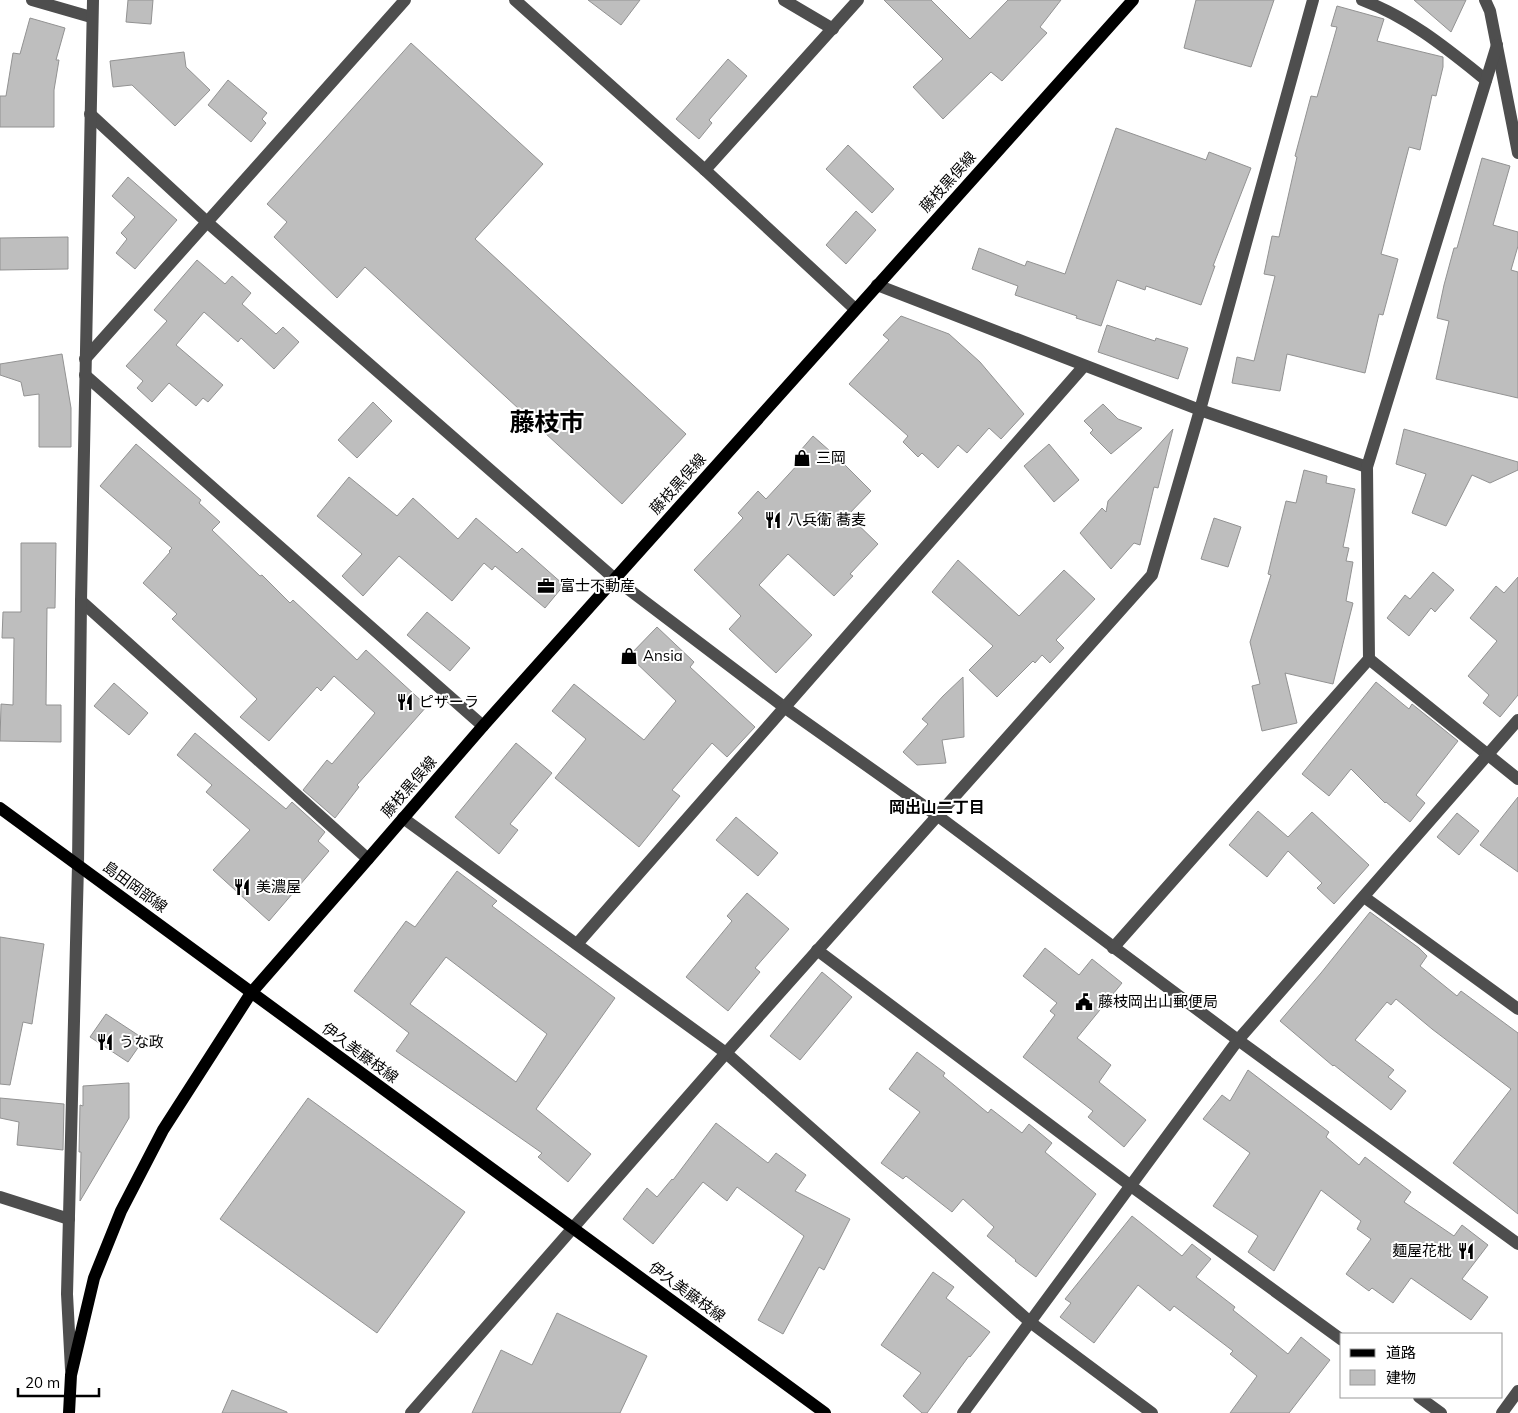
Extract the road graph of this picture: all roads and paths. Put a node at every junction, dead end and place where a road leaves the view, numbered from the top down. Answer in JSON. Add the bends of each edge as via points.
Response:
{"nodes":[{"id":1,"x":32,"y":0,"type":"edge"},
{"id":2,"x":92,"y":0,"type":"edge"},
{"id":3,"x":405,"y":0,"type":"edge"},
{"id":4,"x":515,"y":0,"type":"edge"},
{"id":5,"x":784,"y":0,"type":"edge"},
{"id":6,"x":858,"y":0,"type":"edge"},
{"id":7,"x":1133,"y":0,"type":"edge"},
{"id":8,"x":1313,"y":0,"type":"edge"},
{"id":9,"x":1362,"y":0,"type":"edge"},
{"id":10,"x":1485,"y":0,"type":"edge"},
{"id":11,"x":91,"y":17,"type":"junction"},
{"id":12,"x":833,"y":29,"type":"junction"},
{"id":13,"x":1497,"y":45,"type":"junction"},
{"id":14,"x":1486,"y":80,"type":"junction"},
{"id":15,"x":90,"y":114,"type":"junction"},
{"id":16,"x":1518,"y":153,"type":"edge"},
{"id":17,"x":705,"y":170,"type":"junction"},
{"id":18,"x":208,"y":223,"type":"junction"},
{"id":19,"x":876,"y":285,"type":"junction"},
{"id":20,"x":855,"y":309,"type":"junction"},
{"id":21,"x":85,"y":359,"type":"junction"},
{"id":22,"x":1084,"y":366,"type":"junction"},
{"id":23,"x":85,"y":375,"type":"junction"},
{"id":24,"x":1200,"y":410,"type":"junction"},
{"id":25,"x":1367,"y":468,"type":"junction"},
{"id":26,"x":615,"y":579,"type":"junction"},
{"id":27,"x":81,"y":601,"type":"junction"},
{"id":28,"x":1369,"y":659,"type":"junction"},
{"id":29,"x":784,"y":707,"type":"junction"},
{"id":30,"x":1518,"y":720,"type":"edge"},
{"id":31,"x":483,"y":726,"type":"junction"},
{"id":32,"x":1488,"y":754,"type":"junction"},
{"id":33,"x":1518,"y":779,"type":"edge"},
{"id":34,"x":0,"y":808,"type":"edge"},
{"id":35,"x":938,"y":816,"type":"junction"},
{"id":36,"x":404,"y":818,"type":"junction"},
{"id":37,"x":368,"y":859,"type":"junction"},
{"id":38,"x":78,"y":865,"type":"junction"},
{"id":39,"x":1364,"y":897,"type":"junction"},
{"id":40,"x":577,"y":944,"type":"junction"},
{"id":41,"x":1113,"y":948,"type":"junction"},
{"id":42,"x":817,"y":950,"type":"junction"},
{"id":43,"x":251,"y":993,"type":"junction"},
{"id":44,"x":1518,"y":1008,"type":"edge"},
{"id":45,"x":1238,"y":1040,"type":"junction"},
{"id":46,"x":726,"y":1053,"type":"junction"},
{"id":47,"x":1131,"y":1186,"type":"junction"},
{"id":48,"x":0,"y":1196,"type":"edge"},
{"id":49,"x":69,"y":1219,"type":"junction"},
{"id":50,"x":573,"y":1228,"type":"junction"},
{"id":51,"x":1518,"y":1244,"type":"edge"},
{"id":52,"x":1030,"y":1322,"type":"junction"},
{"id":53,"x":1340,"y":1339,"type":"edge"},
{"id":54,"x":71,"y":1375,"type":"junction"},
{"id":55,"x":1518,"y":1391,"type":"edge"},
{"id":56,"x":1420,"y":1398,"type":"edge"},
{"id":57,"x":68,"y":1413,"type":"edge"},
{"id":58,"x":411,"y":1413,"type":"edge"},
{"id":59,"x":825,"y":1413,"type":"edge"},
{"id":60,"x":963,"y":1413,"type":"edge"},
{"id":61,"x":1152,"y":1413,"type":"edge"},
{"id":62,"x":1441,"y":1413,"type":"edge"},
{"id":63,"x":1502,"y":1413,"type":"edge"}],
"edges":[{"from":1,"to":11,"type":"street"},
{"from":2,"to":11,"type":"street"},
{"from":3,"to":18,"type":"street"},
{"from":4,"to":17,"type":"street"},
{"from":5,"to":12,"type":"street"},
{"from":6,"to":12,"type":"street"},
{"from":7,"to":19,"type":"main road","name":"藤枝黒俣線"},
{"from":8,"to":24,"type":"street"},
{"from":9,"to":14,"type":"street","via":[[1385,9],[1436,40]]},
{"from":10,"to":13,"type":"street"},
{"from":11,"to":15,"type":"street"},
{"from":12,"to":17,"type":"street"},
{"from":13,"to":14,"type":"street"},
{"from":13,"to":16,"type":"street"},
{"from":14,"to":25,"type":"street"},
{"from":15,"to":18,"type":"street"},
{"from":15,"to":21,"type":"street"},
{"from":17,"to":20,"type":"street"},
{"from":18,"to":21,"type":"street"},
{"from":18,"to":26,"type":"street"},
{"from":19,"to":20,"type":"main road","name":"藤枝黒俣線"},
{"from":19,"to":22,"type":"street"},
{"from":20,"to":26,"type":"main road","name":"藤枝黒俣線"},
{"from":21,"to":23,"type":"street"},
{"from":22,"to":24,"type":"street"},
{"from":22,"to":29,"type":"street"},
{"from":23,"to":27,"type":"street"},
{"from":23,"to":31,"type":"street"},
{"from":24,"to":25,"type":"street"},
{"from":24,"to":35,"type":"street","via":[[1152,574]]},
{"from":25,"to":28,"type":"street"},
{"from":26,"to":29,"type":"street"},
{"from":26,"to":31,"type":"main road","name":"藤枝黒俣線"},
{"from":27,"to":37,"type":"street"},
{"from":27,"to":38,"type":"street"},
{"from":28,"to":32,"type":"street"},
{"from":28,"to":41,"type":"street"},
{"from":29,"to":35,"type":"street"},
{"from":29,"to":40,"type":"street"},
{"from":30,"to":32,"type":"street"},
{"from":31,"to":36,"type":"main road","name":"藤枝黒俣線"},
{"from":32,"to":33,"type":"street"},
{"from":32,"to":39,"type":"street"},
{"from":34,"to":38,"type":"main road","name":"島田岡部線"},
{"from":35,"to":41,"type":"street"},
{"from":35,"to":42,"type":"street"},
{"from":36,"to":37,"type":"main road","name":"藤枝黒俣線"},
{"from":36,"to":40,"type":"street"},
{"from":37,"to":43,"type":"main road","name":"藤枝黒俣線"},
{"from":38,"to":43,"type":"main road","name":"島田岡部線"},
{"from":38,"to":49,"type":"street"},
{"from":39,"to":44,"type":"street"},
{"from":39,"to":45,"type":"street"},
{"from":40,"to":46,"type":"street"},
{"from":41,"to":45,"type":"street"},
{"from":42,"to":46,"type":"street"},
{"from":42,"to":47,"type":"street"},
{"from":43,"to":50,"type":"main road","name":"伊久美藤枝線"},
{"from":43,"to":54,"type":"main road","via":[[163,1130],[121,1211],[94,1278]]},
{"from":45,"to":47,"type":"street"},
{"from":45,"to":51,"type":"street"},
{"from":46,"to":50,"type":"street"},
{"from":46,"to":52,"type":"street"},
{"from":47,"to":52,"type":"street"},
{"from":47,"to":53,"type":"street"},
{"from":48,"to":49,"type":"street"},
{"from":49,"to":54,"type":"street","via":[[67,1294]]},
{"from":50,"to":58,"type":"street"},
{"from":50,"to":59,"type":"main road","name":"伊久美藤枝線"},
{"from":52,"to":60,"type":"street"},
{"from":52,"to":61,"type":"street"},
{"from":54,"to":57,"type":"main road"},
{"from":55,"to":63,"type":"street"},
{"from":56,"to":62,"type":"street"}]}
